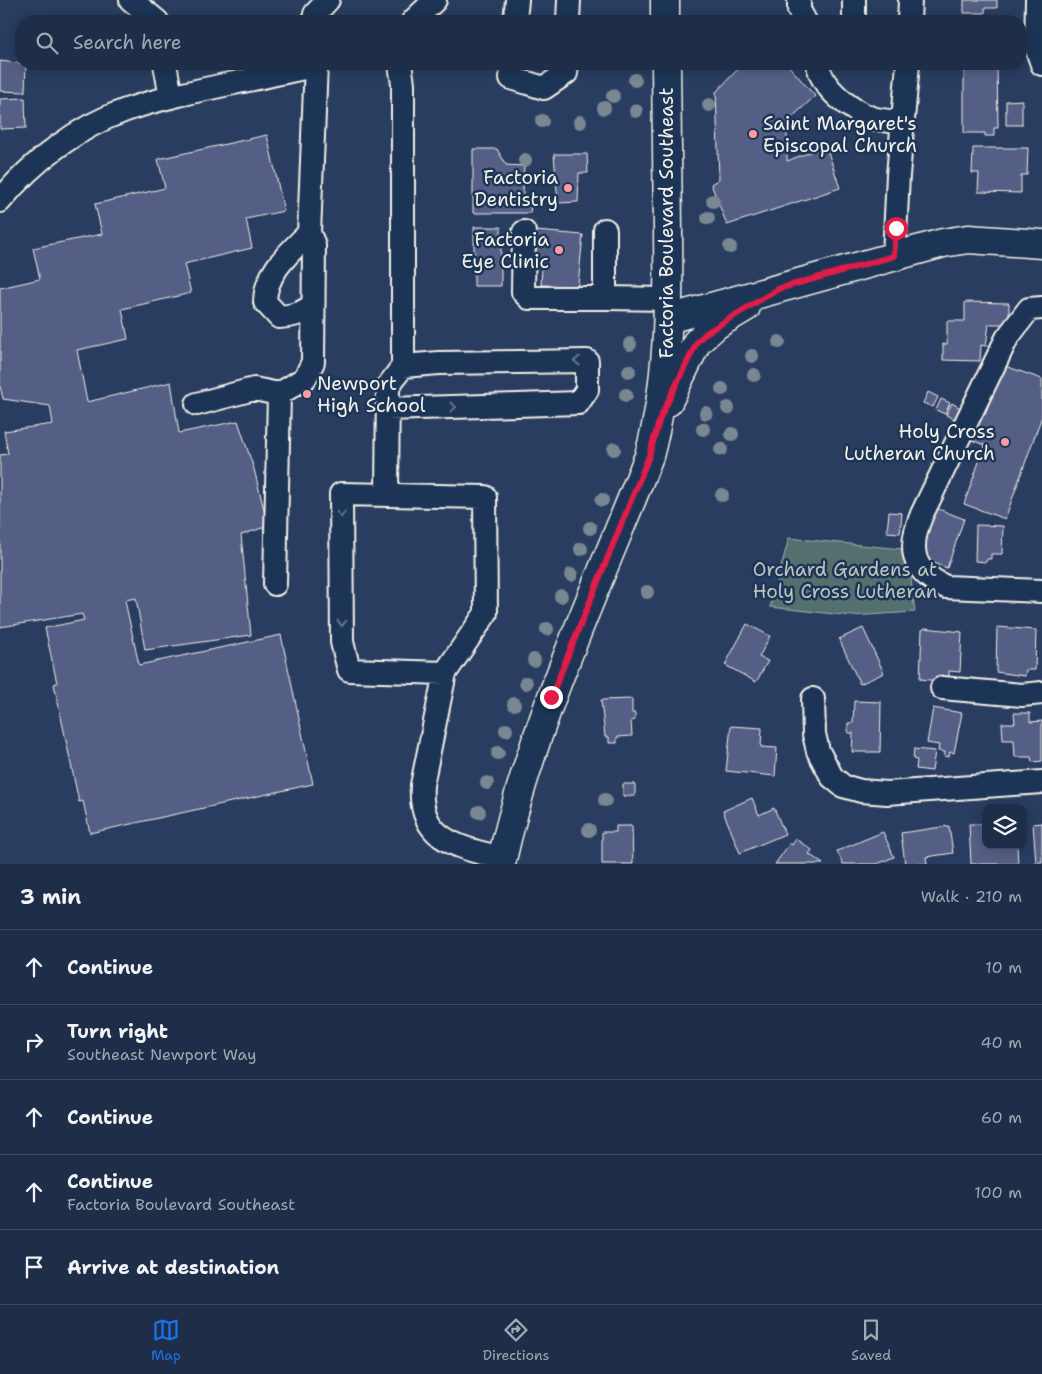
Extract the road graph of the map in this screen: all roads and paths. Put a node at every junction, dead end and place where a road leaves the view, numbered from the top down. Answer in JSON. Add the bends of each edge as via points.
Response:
{"nodes":[{"id":1,"x":130,"y":0,"type":"edge"},
{"id":2,"x":435,"y":0,"type":"edge"},
{"id":3,"x":517,"y":0,"type":"edge"},
{"id":4,"x":568,"y":0,"type":"edge"},
{"id":5,"x":665,"y":0,"type":"edge"},
{"id":6,"x":799,"y":0,"type":"edge"},
{"id":7,"x":854,"y":0,"type":"edge"},
{"id":8,"x":910,"y":0,"type":"edge"},
{"id":9,"x":1037,"y":0,"type":"edge"},
{"id":10,"x":150,"y":15,"type":"edge"},
{"id":11,"x":419,"y":15,"type":"edge"},
{"id":12,"x":516,"y":15,"type":"edge"},
{"id":13,"x":568,"y":15,"type":"edge"},
{"id":14,"x":665,"y":15,"type":"edge"},
{"id":15,"x":802,"y":15,"type":"edge"},
{"id":16,"x":854,"y":15,"type":"edge"},
{"id":17,"x":910,"y":15,"type":"edge"},
{"id":18,"x":1042,"y":64,"type":"edge"},
{"id":19,"x":166,"y":70,"type":"edge"},
{"id":20,"x":290,"y":70,"type":"edge"},
{"id":21,"x":317,"y":70,"type":"edge"},
{"id":22,"x":401,"y":70,"type":"edge"},
{"id":23,"x":512,"y":70,"type":"edge"},
{"id":24,"x":566,"y":70,"type":"edge"},
{"id":25,"x":666,"y":70,"type":"edge"},
{"id":26,"x":819,"y":70,"type":"edge"},
{"id":27,"x":907,"y":70,"type":"edge"},
{"id":28,"x":171,"y":97,"type":"junction"},
{"id":29,"x":903,"y":122,"type":"junction"},
{"id":30,"x":0,"y":201,"type":"edge"},
{"id":31,"x":605,"y":230,"type":"dead end"},
{"id":32,"x":524,"y":232,"type":"dead end"},
{"id":33,"x":309,"y":233,"type":"junction"},
{"id":34,"x":1042,"y":244,"type":"edge"},
{"id":35,"x":894,"y":256,"type":"junction"},
{"id":36,"x":778,"y":289,"type":"junction"},
{"id":37,"x":605,"y":298,"type":"junction"},
{"id":38,"x":313,"y":305,"type":"junction"},
{"id":39,"x":1042,"y":308,"type":"edge"},
{"id":40,"x":669,"y":309,"type":"junction"},
{"id":41,"x":403,"y":366,"type":"junction"},
{"id":42,"x":280,"y":394,"type":"junction"},
{"id":43,"x":197,"y":404,"type":"dead end"},
{"id":44,"x":387,"y":409,"type":"junction"},
{"id":45,"x":660,"y":418,"type":"junction"},
{"id":46,"x":387,"y":494,"type":"junction"},
{"id":47,"x":275,"y":584,"type":"dead end"},
{"id":48,"x":1042,"y":591,"type":"edge"},
{"id":49,"x":445,"y":674,"type":"junction"},
{"id":50,"x":942,"y":688,"type":"dead end"},
{"id":51,"x":1042,"y":692,"type":"edge"},
{"id":52,"x":813,"y":699,"type":"dead end"},
{"id":53,"x":1042,"y":782,"type":"edge"},
{"id":54,"x":501,"y":861,"type":"edge"}],
"edges":[{"from":1,"to":10,"type":"street"},
{"from":2,"to":11,"type":"street"},
{"from":3,"to":12,"type":"street"},
{"from":4,"to":13,"type":"street"},
{"from":5,"to":14,"type":"main road"},
{"from":6,"to":15,"type":"street"},
{"from":7,"to":16,"type":"street"},
{"from":8,"to":17,"type":"street"},
{"from":9,"to":18,"type":"street","via":[[1036,47]]},
{"from":19,"to":28,"type":"street"},
{"from":20,"to":28,"type":"street"},
{"from":21,"to":33,"type":"street"},
{"from":22,"to":41,"type":"street"},
{"from":23,"to":24,"type":"street","via":[[511,78],[544,88]]},
{"from":25,"to":40,"type":"main road","name":"Factoria Boulevard Southeast"},
{"from":26,"to":29,"type":"street","via":[[832,90],[854,110],[874,118]]},
{"from":27,"to":29,"type":"street"},
{"from":28,"to":30,"type":"street","via":[[125,110],[90,126],[40,161]]},
{"from":29,"to":35,"type":"street"},
{"from":31,"to":37,"type":"street"},
{"from":32,"to":37,"type":"street","via":[[523,292],[529,298]]},
{"from":33,"to":38,"type":"street","via":[[314,245]]},
{"from":33,"to":38,"type":"street","via":[[280,262],[269,280],[264,302],[279,317],[294,316]]},
{"from":34,"to":35,"type":"main road","via":[[968,240],[942,243]]},
{"from":35,"to":36,"type":"main road"},
{"from":36,"to":40,"type":"main road"},
{"from":36,"to":45,"type":"main road","via":[[706,333],[697,342]]},
{"from":37,"to":40,"type":"street"},
{"from":38,"to":42,"type":"street","via":[[313,362],[305,378]]},
{"from":39,"to":48,"type":"street","via":[[1028,309],[1007,338],[922,514],[913,548],[924,573],[946,587]]},
{"from":40,"to":45,"type":"main road","name":"Factoria Boulevard Southeast"},
{"from":41,"to":44,"type":"street","via":[[388,386]]},
{"from":44,"to":41,"type":"street","one_way":true,"via":[[578,404],[587,390],[587,361]]},
{"from":42,"to":43,"type":"street","via":[[254,389]]},
{"from":42,"to":47,"type":"street"},
{"from":44,"to":46,"type":"street"},
{"from":45,"to":54,"type":"main road","name":"Factoria Boulevard Southeast","via":[[649,456],[525,768]]},
{"from":46,"to":49,"type":"street","via":[[485,497],[486,612]]},
{"from":46,"to":49,"type":"street","one_way":true,"via":[[341,494],[342,642],[349,670]]},
{"from":49,"to":54,"type":"street","via":[[420,803],[425,818],[442,839]]},
{"from":50,"to":51,"type":"street","via":[[1022,695]]},
{"from":52,"to":53,"type":"street","via":[[818,751],[832,777],[843,786],[861,791],[887,792]]}]}
